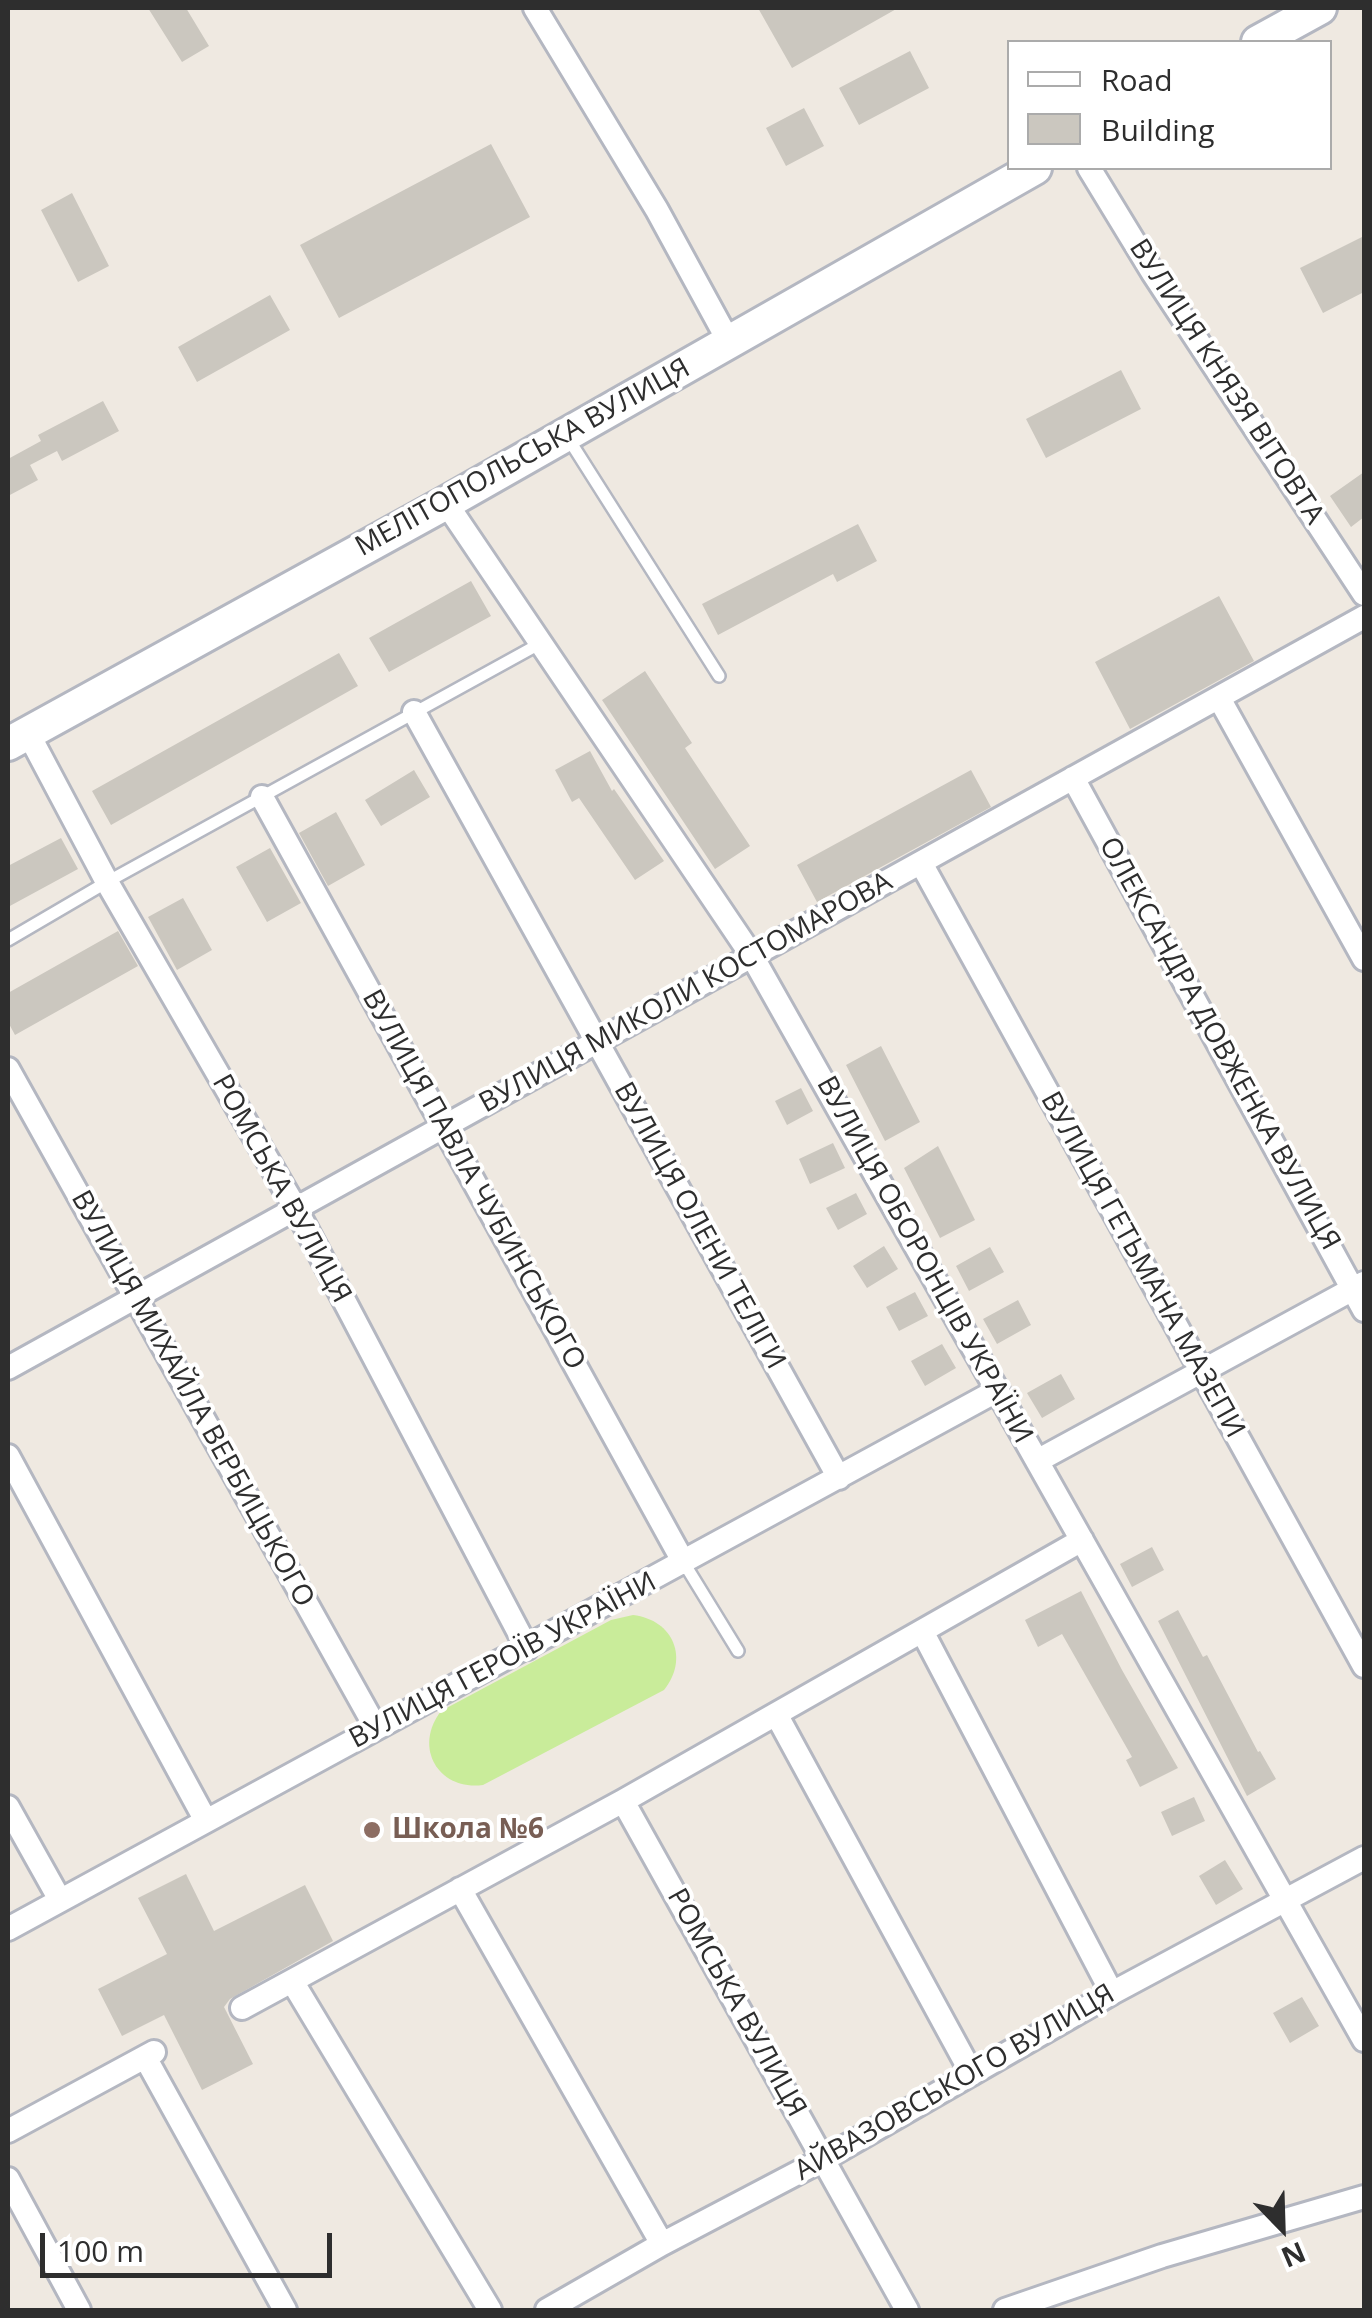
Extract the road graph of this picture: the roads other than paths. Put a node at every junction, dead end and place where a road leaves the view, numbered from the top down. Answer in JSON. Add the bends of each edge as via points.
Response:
{"nodes":[{"id":1,"x":535,"y":8,"type":"edge"},
{"id":2,"x":1320,"y":8,"type":"edge"},
{"id":3,"x":1262,"y":40,"type":"edge"},
{"id":4,"x":1031,"y":170,"type":"edge"},
{"id":5,"x":1091,"y":170,"type":"edge"},
{"id":6,"x":728,"y":342,"type":"junction"},
{"id":7,"x":566,"y":434,"type":"junction"},
{"id":8,"x":446,"y":503,"type":"junction"},
{"id":9,"x":1364,"y":594,"type":"edge"},
{"id":10,"x":1364,"y":617,"type":"edge"},
{"id":11,"x":541,"y":643,"type":"junction"},
{"id":12,"x":719,"y":676,"type":"dead end"},
{"id":13,"x":1219,"y":698,"type":"junction"},
{"id":14,"x":414,"y":712,"type":"junction"},
{"id":15,"x":18,"y":739,"type":"edge"},
{"id":16,"x":1073,"y":778,"type":"junction"},
{"id":17,"x":262,"y":796,"type":"junction"},
{"id":18,"x":921,"y":863,"type":"junction"},
{"id":19,"x":106,"y":882,"type":"junction"},
{"id":20,"x":8,"y":940,"type":"edge"},
{"id":21,"x":752,"y":956,"type":"junction"},
{"id":22,"x":1364,"y":959,"type":"edge"},
{"id":23,"x":597,"y":1042,"type":"junction"},
{"id":24,"x":8,"y":1069,"type":"edge"},
{"id":25,"x":444,"y":1127,"type":"junction"},
{"id":26,"x":296,"y":1209,"type":"junction"},
{"id":27,"x":1359,"y":1286,"type":"edge"},
{"id":28,"x":135,"y":1297,"type":"junction"},
{"id":29,"x":1364,"y":1310,"type":"edge"},
{"id":30,"x":8,"y":1368,"type":"edge"},
{"id":31,"x":1200,"y":1372,"type":"junction"},
{"id":32,"x":998,"y":1390,"type":"junction"},
{"id":33,"x":8,"y":1456,"type":"edge"},
{"id":34,"x":1037,"y":1461,"type":"junction"},
{"id":35,"x":839,"y":1478,"type":"junction"},
{"id":36,"x":1082,"y":1540,"type":"junction"},
{"id":37,"x":684,"y":1563,"type":"junction"},
{"id":38,"x":922,"y":1632,"type":"junction"},
{"id":39,"x":527,"y":1648,"type":"junction"},
{"id":40,"x":738,"y":1651,"type":"dead end"},
{"id":41,"x":1364,"y":1666,"type":"edge"},
{"id":42,"x":776,"y":1714,"type":"junction"},
{"id":43,"x":376,"y":1728,"type":"junction"},
{"id":44,"x":623,"y":1801,"type":"junction"},
{"id":45,"x":8,"y":1807,"type":"edge"},
{"id":46,"x":206,"y":1822,"type":"junction"},
{"id":47,"x":1364,"y":1858,"type":"edge"},
{"id":48,"x":460,"y":1889,"type":"junction"},
{"id":49,"x":60,"y":1900,"type":"junction"},
{"id":50,"x":1286,"y":1900,"type":"junction"},
{"id":51,"x":8,"y":1928,"type":"edge"},
{"id":52,"x":292,"y":1981,"type":"junction"},
{"id":53,"x":1112,"y":1993,"type":"junction"},
{"id":54,"x":242,"y":2008,"type":"dead end"},
{"id":55,"x":1364,"y":2040,"type":"edge"},
{"id":56,"x":972,"y":2074,"type":"junction"},
{"id":57,"x":8,"y":2130,"type":"edge"},
{"id":58,"x":824,"y":2159,"type":"junction"},
{"id":59,"x":8,"y":2179,"type":"edge"},
{"id":60,"x":1364,"y":2198,"type":"edge"},
{"id":61,"x":662,"y":2244,"type":"junction"},
{"id":62,"x":78,"y":2310,"type":"edge"},
{"id":63,"x":286,"y":2310,"type":"edge"},
{"id":64,"x":490,"y":2310,"type":"edge"},
{"id":65,"x":547,"y":2310,"type":"edge"},
{"id":66,"x":906,"y":2310,"type":"edge"},
{"id":67,"x":1005,"y":2310,"type":"edge"}],
"edges":[{"from":1,"to":6,"type":"street"},
{"from":2,"to":3,"type":"main road"},
{"from":4,"to":6,"type":"main road","name":"МЕЛІТОПОЛЬСЬКА ВУЛИЦЯ"},
{"from":5,"to":9,"type":"street","name":"ВУЛИЦЯ КНЯЗЯ ВІТОВТА"},
{"from":6,"to":7,"type":"main road","name":"МЕЛІТОПОЛЬСЬКА ВУЛИЦЯ"},
{"from":7,"to":8,"type":"main road","name":"МЕЛІТОПОЛЬСЬКА ВУЛИЦЯ"},
{"from":7,"to":12,"type":"lane"},
{"from":8,"to":11,"type":"street","name":"ВУЛИЦЯ ОБОРОНЦІВ УКРАЇНИ"},
{"from":8,"to":15,"type":"main road","name":"МЕЛІТОПОЛЬСЬКА ВУЛИЦЯ"},
{"from":10,"to":13,"type":"street","name":"ВУЛИЦЯ МИКОЛИ КОСТОМАРОВА"},
{"from":11,"to":14,"type":"lane"},
{"from":11,"to":21,"type":"street","name":"ВУЛИЦЯ ОБОРОНЦІВ УКРАЇНИ"},
{"from":13,"to":16,"type":"street","name":"ВУЛИЦЯ МИКОЛИ КОСТОМАРОВА"},
{"from":13,"to":22,"type":"street"},
{"from":14,"to":17,"type":"lane"},
{"from":14,"to":23,"type":"street","name":"ВУЛИЦЯ ОЛЕНИ ТЕЛІГИ"},
{"from":15,"to":19,"type":"street","name":"РОМСЬКА ВУЛИЦЯ"},
{"from":16,"to":18,"type":"street","name":"ВУЛИЦЯ МИКОЛИ КОСТОМАРОВА"},
{"from":16,"to":27,"type":"street","name":"ОЛЕКСАНДРА ДОВЖЕНКА ВУЛИЦЯ"},
{"from":17,"to":19,"type":"lane"},
{"from":17,"to":25,"type":"street","name":"ВУЛИЦЯ ПАВЛА ЧУБИНСЬКОГО"},
{"from":18,"to":21,"type":"street","name":"ВУЛИЦЯ МИКОЛИ КОСТОМАРОВА"},
{"from":18,"to":31,"type":"street","name":"ВУЛИЦЯ ГЕТЬМАНА МАЗЕПИ"},
{"from":19,"to":20,"type":"lane"},
{"from":19,"to":26,"type":"street","name":"РОМСЬКА ВУЛИЦЯ"},
{"from":21,"to":23,"type":"street","name":"ВУЛИЦЯ МИКОЛИ КОСТОМАРОВА"},
{"from":21,"to":32,"type":"street","name":"ВУЛИЦЯ ОБОРОНЦІВ УКРАЇНИ"},
{"from":23,"to":25,"type":"street","name":"ВУЛИЦЯ МИКОЛИ КОСТОМАРОВА"},
{"from":23,"to":35,"type":"street","name":"ВУЛИЦЯ ОЛЕНИ ТЕЛІГИ"},
{"from":24,"to":28,"type":"street","name":"ВУЛИЦЯ МИХАЙЛА ВЕРБИЦЬКОГО"},
{"from":25,"to":26,"type":"street","name":"ВУЛИЦЯ МИКОЛИ КОСТОМАРОВА"},
{"from":25,"to":37,"type":"street","name":"ВУЛИЦЯ ПАВЛА ЧУБИНСЬКОГО"},
{"from":26,"to":28,"type":"street","name":"ВУЛИЦЯ МИКОЛИ КОСТОМАРОВА"},
{"from":26,"to":39,"type":"street","name":"РОМСЬКА ВУЛИЦЯ"},
{"from":27,"to":29,"type":"street","name":"ОЛЕКСАНДРА ДОВЖЕНКА ВУЛИЦЯ"},
{"from":27,"to":31,"type":"street"},
{"from":28,"to":30,"type":"street","name":"ВУЛИЦЯ МИКОЛИ КОСТОМАРОВА"},
{"from":28,"to":43,"type":"street","name":"ВУЛИЦЯ МИХАЙЛА ВЕРБИЦЬКОГО"},
{"from":31,"to":34,"type":"street"},
{"from":31,"to":41,"type":"street","name":"ВУЛИЦЯ ГЕТЬМАНА МАЗЕПИ"},
{"from":32,"to":34,"type":"street","name":"ВУЛИЦЯ ОБОРОНЦІВ УКРАЇНИ"},
{"from":32,"to":35,"type":"street","name":"ВУЛИЦЯ ГЕРОЇВ УКРАЇНИ"},
{"from":33,"to":46,"type":"street"},
{"from":34,"to":36,"type":"street","name":"ВУЛИЦЯ ОБОРОНЦІВ УКРАЇНИ"},
{"from":35,"to":37,"type":"street","name":"ВУЛИЦЯ ГЕРОЇВ УКРАЇНИ"},
{"from":36,"to":38,"type":"street"},
{"from":36,"to":50,"type":"street","name":"ВУЛИЦЯ ОБОРОНЦІВ УКРАЇНИ"},
{"from":37,"to":39,"type":"street","name":"ВУЛИЦЯ ГЕРОЇВ УКРАЇНИ"},
{"from":37,"to":40,"type":"lane"},
{"from":38,"to":42,"type":"street"},
{"from":38,"to":53,"type":"street"},
{"from":39,"to":43,"type":"street","name":"ВУЛИЦЯ ГЕРОЇВ УКРАЇНИ"},
{"from":42,"to":44,"type":"street"},
{"from":42,"to":56,"type":"street"},
{"from":43,"to":46,"type":"street","name":"ВУЛИЦЯ ГЕРОЇВ УКРАЇНИ"},
{"from":44,"to":48,"type":"street"},
{"from":44,"to":58,"type":"street","name":"РОМСЬКА ВУЛИЦЯ"},
{"from":45,"to":49,"type":"street"},
{"from":46,"to":49,"type":"street","name":"ВУЛИЦЯ ГЕРОЇВ УКРАЇНИ"},
{"from":47,"to":50,"type":"street","name":"АЙВАЗОВСЬКОГО ВУЛИЦЯ"},
{"from":48,"to":52,"type":"street"},
{"from":48,"to":61,"type":"street"},
{"from":49,"to":51,"type":"street","name":"ВУЛИЦЯ ГЕРОЇВ УКРАЇНИ"},
{"from":50,"to":53,"type":"street","name":"АЙВАЗОВСЬКОГО ВУЛИЦЯ"},
{"from":50,"to":55,"type":"street","name":"ВУЛИЦЯ ОБОРОНЦІВ УКРАЇНИ"},
{"from":52,"to":54,"type":"street"},
{"from":52,"to":64,"type":"street"},
{"from":53,"to":56,"type":"street","name":"АЙВАЗОВСЬКОГО ВУЛИЦЯ"},
{"from":56,"to":58,"type":"street","name":"АЙВАЗОВСЬКОГО ВУЛИЦЯ"},
{"from":57,"to":63,"type":"street","via":[[150,2054]]},
{"from":58,"to":61,"type":"street","name":"АЙВАЗОВСЬКОГО ВУЛИЦЯ"},
{"from":58,"to":66,"type":"street","name":"РОМСЬКА ВУЛИЦЯ"},
{"from":59,"to":62,"type":"street"},
{"from":60,"to":67,"type":"street"},
{"from":61,"to":65,"type":"street","name":"АЙВАЗОВСЬКОГО ВУЛИЦЯ"}]}
